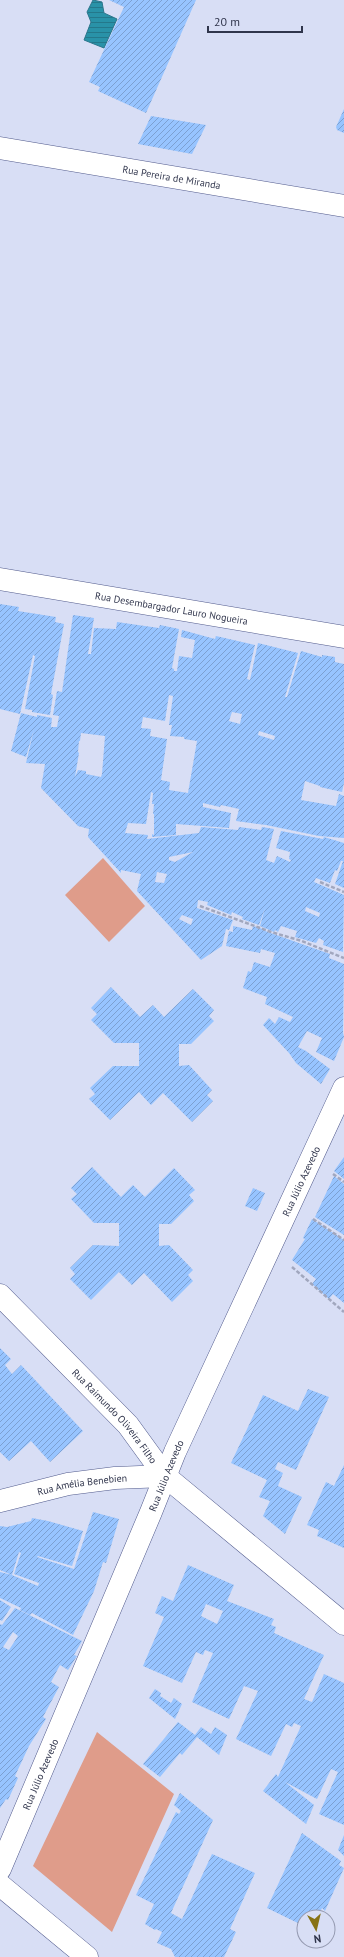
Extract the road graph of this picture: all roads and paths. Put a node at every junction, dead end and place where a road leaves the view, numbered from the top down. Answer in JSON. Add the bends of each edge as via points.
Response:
{"nodes":[{"id":1,"x":0,"y":148,"type":"edge"},
{"id":2,"x":344,"y":206,"type":"edge"},
{"id":3,"x":0,"y":579,"type":"edge"},
{"id":4,"x":344,"y":637,"type":"edge"},
{"id":5,"x":320,"y":882,"type":"dead end"},
{"id":6,"x":344,"y":892,"type":"edge"},
{"id":7,"x":200,"y":906,"type":"dead end"},
{"id":8,"x":344,"y":957,"type":"edge"},
{"id":9,"x":344,"y":1088,"type":"edge"},
{"id":10,"x":330,"y":1172,"type":"dead end"},
{"id":11,"x":344,"y":1182,"type":"edge"},
{"id":12,"x":309,"y":1216,"type":"dead end"},
{"id":13,"x":344,"y":1240,"type":"edge"},
{"id":14,"x":287,"y":1263,"type":"dead end"},
{"id":15,"x":0,"y":1295,"type":"edge"},
{"id":16,"x":344,"y":1312,"type":"edge"},
{"id":17,"x":165,"y":1476,"type":"junction"},
{"id":18,"x":0,"y":1501,"type":"edge"},
{"id":19,"x":344,"y":1624,"type":"edge"},
{"id":20,"x":0,"y":1869,"type":"edge"},
{"id":21,"x":0,"y":1886,"type":"edge"},
{"id":22,"x":87,"y":1957,"type":"edge"}],
"edges":[{"from":1,"to":2,"type":"street","name":"Rua Pereira de Miranda"},
{"from":3,"to":4,"type":"street","name":"Rua Desembargador Lauro Nogueira"},
{"from":5,"to":6,"type":"path"},
{"from":7,"to":8,"type":"path"},
{"from":9,"to":17,"type":"street","name":"Rua Júlio Azevedo"},
{"from":10,"to":11,"type":"path"},
{"from":12,"to":13,"type":"path"},
{"from":14,"to":16,"type":"path"},
{"from":15,"to":17,"type":"street","name":"Rua Raimundo Oliveira Filho","via":[[128,1425]]},
{"from":17,"to":18,"type":"street","name":"Rua Amélia Benebien","via":[[115,1478],[68,1484]]},
{"from":17,"to":19,"type":"street","name":"Rua Raimundo Oliveira Filho"},
{"from":17,"to":20,"type":"street","name":"Rua Júlio Azevedo"},
{"from":21,"to":22,"type":"street"}]}
